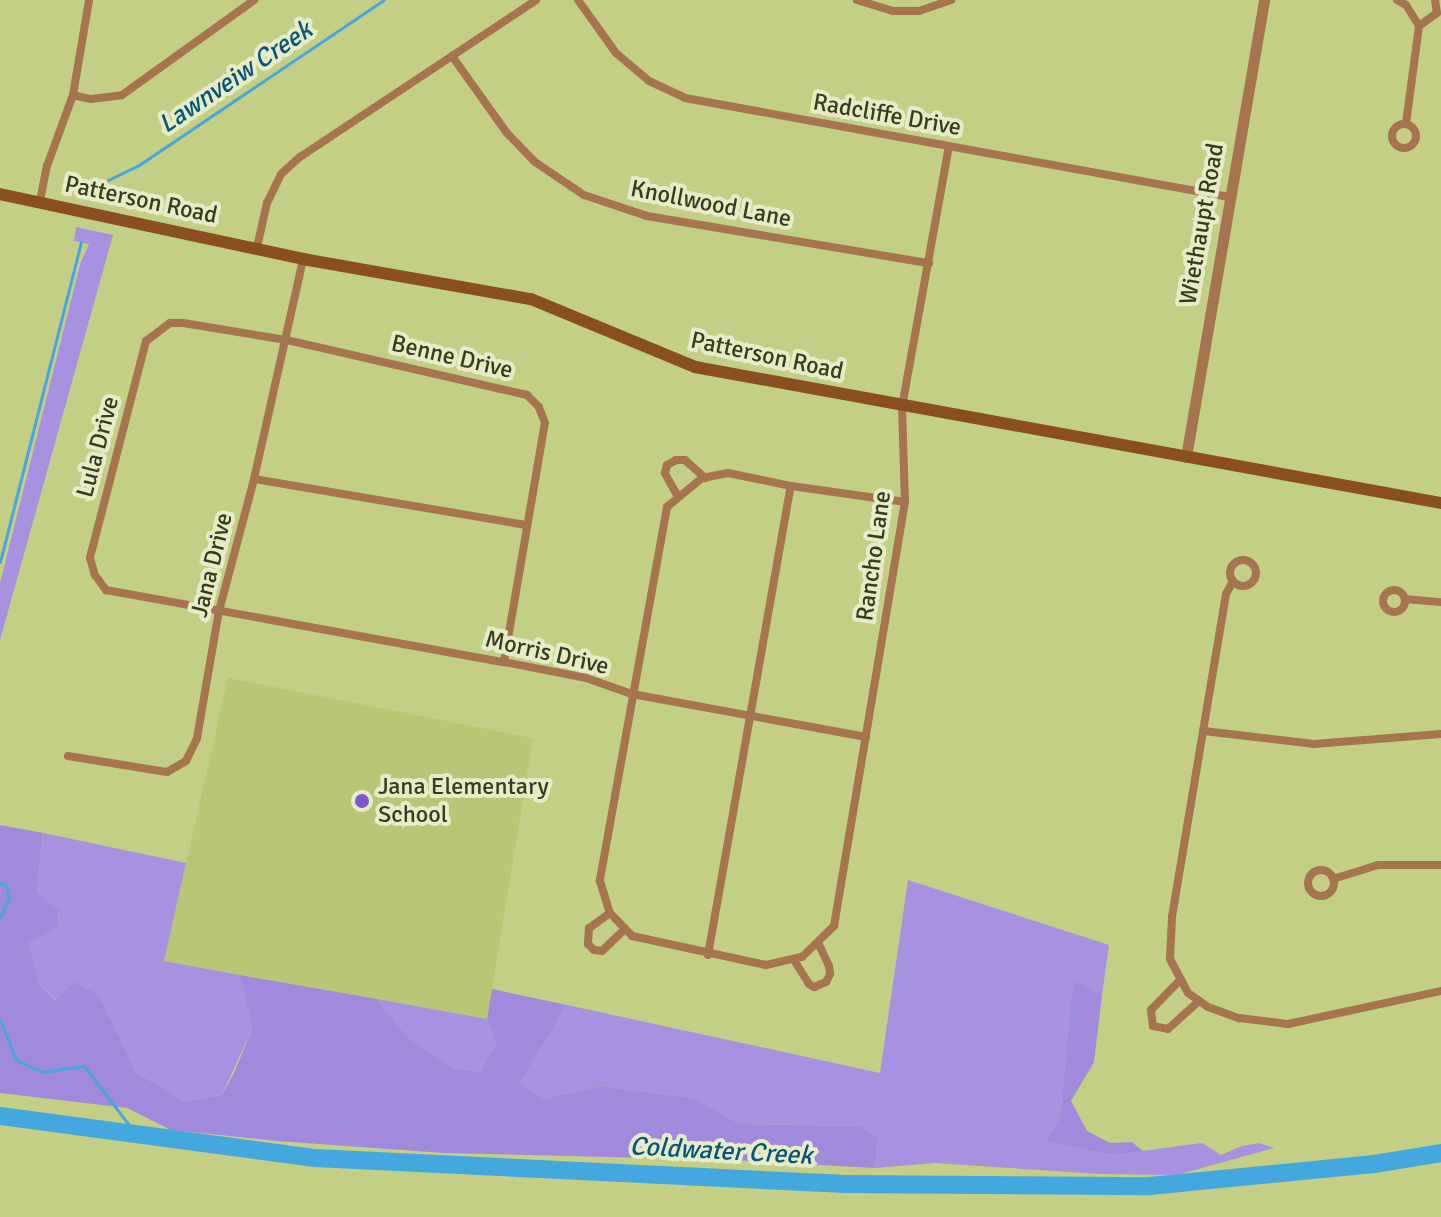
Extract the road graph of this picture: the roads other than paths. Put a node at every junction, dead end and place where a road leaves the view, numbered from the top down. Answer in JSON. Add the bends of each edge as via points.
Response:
{"nodes":[{"id":1,"x":89,"y":0,"type":"edge"},
{"id":2,"x":254,"y":0,"type":"edge"},
{"id":3,"x":536,"y":0,"type":"edge"},
{"id":4,"x":578,"y":0,"type":"edge"},
{"id":5,"x":857,"y":0,"type":"edge"},
{"id":6,"x":951,"y":0,"type":"edge"},
{"id":7,"x":1264,"y":0,"type":"edge"},
{"id":8,"x":1397,"y":0,"type":"edge"},
{"id":9,"x":1435,"y":0,"type":"edge"},
{"id":10,"x":1409,"y":2,"type":"edge"},
{"id":11,"x":1419,"y":26,"type":"junction"},
{"id":12,"x":452,"y":56,"type":"junction"},
{"id":13,"x":73,"y":95,"type":"junction"},
{"id":14,"x":1406,"y":124,"type":"dead end"},
{"id":15,"x":949,"y":147,"type":"junction"},
{"id":16,"x":0,"y":194,"type":"edge"},
{"id":17,"x":1229,"y":197,"type":"junction"},
{"id":18,"x":40,"y":201,"type":"junction"},
{"id":19,"x":257,"y":247,"type":"junction"},
{"id":20,"x":303,"y":259,"type":"junction"},
{"id":21,"x":929,"y":263,"type":"junction"},
{"id":22,"x":286,"y":340,"type":"junction"},
{"id":23,"x":902,"y":407,"type":"junction"},
{"id":24,"x":1186,"y":457,"type":"junction"},
{"id":25,"x":705,"y":478,"type":"junction"},
{"id":26,"x":254,"y":479,"type":"junction"},
{"id":27,"x":791,"y":486,"type":"junction"},
{"id":28,"x":677,"y":495,"type":"junction"},
{"id":29,"x":905,"y":502,"type":"junction"},
{"id":30,"x":1441,"y":503,"type":"edge"},
{"id":31,"x":526,"y":525,"type":"junction"},
{"id":32,"x":1233,"y":581,"type":"dead end"},
{"id":33,"x":1405,"y":599,"type":"dead end"},
{"id":34,"x":1441,"y":602,"type":"edge"},
{"id":35,"x":219,"y":611,"type":"junction"},
{"id":36,"x":504,"y":662,"type":"junction"},
{"id":37,"x":632,"y":694,"type":"junction"},
{"id":38,"x":750,"y":715,"type":"junction"},
{"id":39,"x":1204,"y":731,"type":"junction"},
{"id":40,"x":1441,"y":734,"type":"edge"},
{"id":41,"x":866,"y":737,"type":"junction"},
{"id":42,"x":68,"y":756,"type":"dead end"},
{"id":43,"x":1441,"y":865,"type":"edge"},
{"id":44,"x":1333,"y":879,"type":"dead end"},
{"id":45,"x":610,"y":913,"type":"junction"},
{"id":46,"x":625,"y":929,"type":"junction"},
{"id":47,"x":818,"y":942,"type":"junction"},
{"id":48,"x":708,"y":955,"type":"junction"},
{"id":49,"x":798,"y":958,"type":"junction"},
{"id":50,"x":1181,"y":979,"type":"junction"},
{"id":51,"x":1441,"y":991,"type":"edge"},
{"id":52,"x":1199,"y":1001,"type":"junction"}],
"edges":[{"from":1,"to":13,"type":"street"},
{"from":2,"to":13,"type":"street","via":[[122,95]]},
{"from":3,"to":12,"type":"street"},
{"from":4,"to":15,"type":"street","name":"Radcliffe Drive","via":[[616,53],[649,81],[685,98]]},
{"from":5,"to":6,"type":"street","via":[[893,11],[919,11]]},
{"from":7,"to":17,"type":"street","name":"Wiethaupt Road"},
{"from":8,"to":10,"type":"street"},
{"from":9,"to":11,"type":"street","via":[[1437,13]]},
{"from":10,"to":11,"type":"street"},
{"from":11,"to":14,"type":"street"},
{"from":12,"to":19,"type":"street","via":[[281,174],[267,203]]},
{"from":12,"to":21,"type":"street","name":"Knollwood Lane","via":[[507,133],[535,162],[584,195],[647,216]]},
{"from":13,"to":18,"type":"street"},
{"from":15,"to":17,"type":"street","name":"Radcliffe Drive"},
{"from":15,"to":21,"type":"street","name":"Rancho Lane"},
{"from":16,"to":18,"type":"main road","name":"Patterson Road"},
{"from":17,"to":24,"type":"street","name":"Wiethaupt Road"},
{"from":18,"to":19,"type":"main road","name":"Patterson Road"},
{"from":19,"to":20,"type":"main road","name":"Patterson Road"},
{"from":20,"to":22,"type":"street","name":"Jana Drive"},
{"from":20,"to":23,"type":"main road","name":"Patterson Road","via":[[531,299],[695,367]]},
{"from":21,"to":23,"type":"street","name":"Rancho Lane"},
{"from":22,"to":26,"type":"street","name":"Jana Drive"},
{"from":22,"to":31,"type":"street","name":"Benne Drive","via":[[527,395],[545,423]]},
{"from":22,"to":35,"type":"street","name":"Lula Drive","via":[[170,323],[146,341],[90,558],[106,590]]},
{"from":23,"to":24,"type":"main road","name":"Patterson Road"},
{"from":23,"to":29,"type":"street","name":"Rancho Lane"},
{"from":24,"to":30,"type":"main road","name":"Patterson Road"},
{"from":25,"to":27,"type":"street","via":[[743,474]]},
{"from":25,"to":28,"type":"street"},
{"from":25,"to":28,"type":"street","via":[[685,460],[667,465],[665,473]]},
{"from":26,"to":31,"type":"street"},
{"from":26,"to":35,"type":"street","name":"Jana Drive"},
{"from":27,"to":29,"type":"street"},
{"from":27,"to":38,"type":"street"},
{"from":28,"to":37,"type":"street","via":[[667,507]]},
{"from":29,"to":41,"type":"street","name":"Rancho Lane"},
{"from":31,"to":36,"type":"street","name":"Benne Drive"},
{"from":32,"to":39,"type":"street","via":[[1226,594]]},
{"from":33,"to":34,"type":"street"},
{"from":35,"to":36,"type":"street","name":"Morris Drive"},
{"from":35,"to":42,"type":"street","name":"Jana Drive","via":[[197,738],[186,761],[167,772]]},
{"from":36,"to":37,"type":"street","name":"Morris Drive","via":[[586,678]]},
{"from":37,"to":38,"type":"street","name":"Morris Drive"},
{"from":37,"to":45,"type":"street","via":[[600,881]]},
{"from":38,"to":41,"type":"street","name":"Morris Drive"},
{"from":38,"to":48,"type":"street"},
{"from":39,"to":40,"type":"street","via":[[1314,744]]},
{"from":39,"to":50,"type":"street","via":[[1172,917],[1170,959]]},
{"from":41,"to":47,"type":"street","name":"Rancho Lane","via":[[834,926]]},
{"from":43,"to":44,"type":"street","via":[[1378,865]]},
{"from":45,"to":46,"type":"street"},
{"from":45,"to":46,"type":"street","via":[[589,928],[588,944],[602,951]]},
{"from":46,"to":48,"type":"street","via":[[643,941]]},
{"from":47,"to":49,"type":"street","name":"Rancho Lane"},
{"from":47,"to":49,"type":"street","via":[[829,966],[826,982],[809,984]]},
{"from":48,"to":49,"type":"street","via":[[766,965]]},
{"from":50,"to":52,"type":"street"},
{"from":50,"to":52,"type":"street","via":[[1151,1010],[1153,1026],[1168,1029]]},
{"from":51,"to":52,"type":"street","via":[[1288,1024],[1239,1018]]}]}
